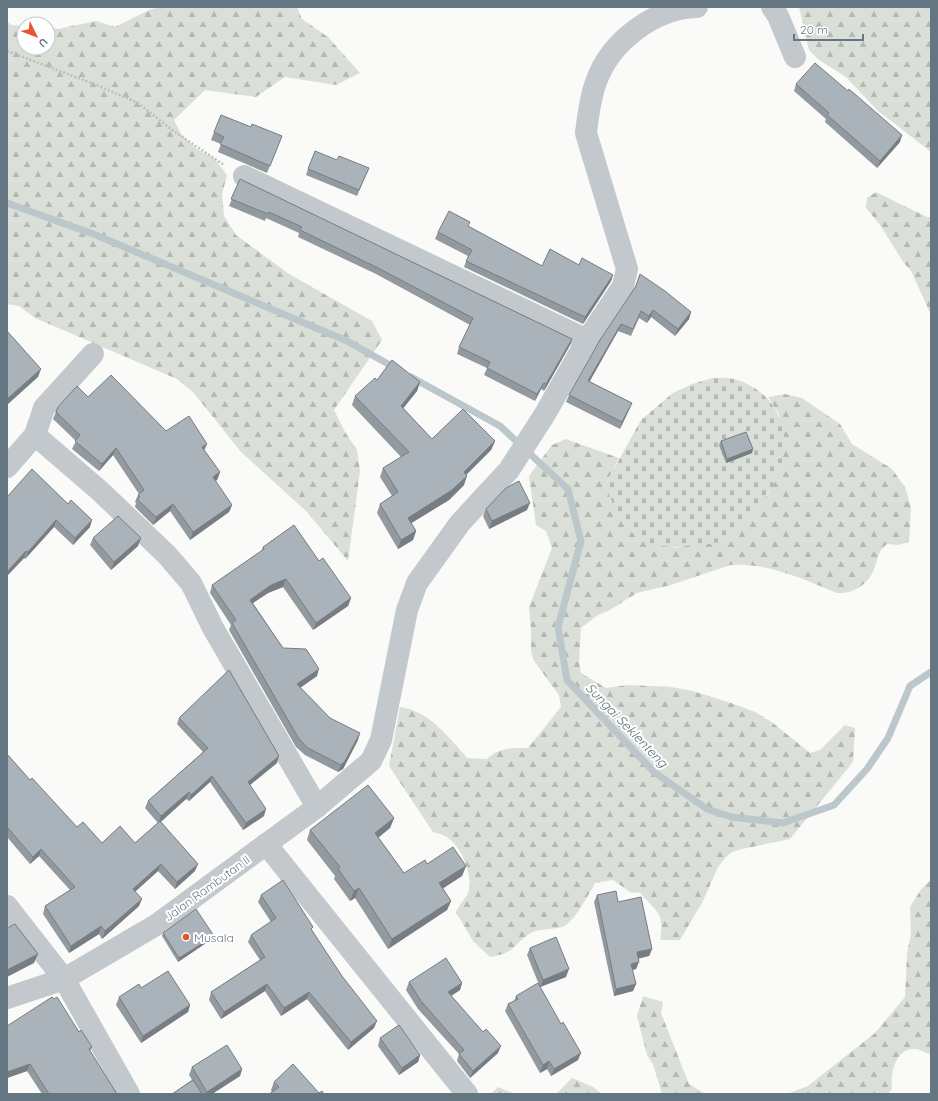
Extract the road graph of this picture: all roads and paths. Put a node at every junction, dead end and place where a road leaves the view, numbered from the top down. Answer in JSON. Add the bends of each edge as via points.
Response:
{"nodes":[{"id":1,"x":697,"y":7,"type":"edge"},
{"id":2,"x":772,"y":7,"type":"edge"},
{"id":3,"x":7,"y":51,"type":"edge"},
{"id":4,"x":795,"y":57,"type":"dead end"},
{"id":5,"x":244,"y":176,"type":"joint"},
{"id":6,"x":587,"y":340,"type":"junction"},
{"id":7,"x":93,"y":354,"type":"dead end"},
{"id":8,"x":35,"y":435,"type":"junction"},
{"id":9,"x":7,"y":467,"type":"edge"},
{"id":10,"x":318,"y":807,"type":"junction"},
{"id":11,"x":266,"y":844,"type":"junction"},
{"id":12,"x":7,"y":906,"type":"edge"},
{"id":13,"x":64,"y":980,"type":"junction"},
{"id":14,"x":7,"y":998,"type":"edge"},
{"id":15,"x":129,"y":1094,"type":"edge"},
{"id":16,"x":467,"y":1094,"type":"edge"}],
"edges":[{"from":1,"to":6,"type":"street","name":"Jalan Rambutan II","via":[[670,12],[628,35],[604,64],[596,82],[586,133],[627,269],[623,286]]},
{"from":2,"to":4,"type":"street"},
{"from":3,"to":5,"type":"path","via":[[138,103],[172,130]]},
{"from":5,"to":6,"type":"street"},
{"from":6,"to":10,"type":"street","name":"Jalan Rambutan II","via":[[545,414],[509,470],[460,523],[417,583],[407,610],[381,740],[371,760]]},
{"from":7,"to":8,"type":"street","via":[[44,408]]},
{"from":8,"to":9,"type":"street"},
{"from":8,"to":10,"type":"street","via":[[100,491],[167,555],[191,583],[213,628]]},
{"from":10,"to":11,"type":"street","name":"Jalan Rambutan II"},
{"from":11,"to":13,"type":"street","name":"Jalan Rambutan II","via":[[156,925]]},
{"from":11,"to":16,"type":"street"},
{"from":12,"to":13,"type":"street"},
{"from":13,"to":14,"type":"street","name":"Jalan Rambutan II"},
{"from":13,"to":15,"type":"street"}]}
